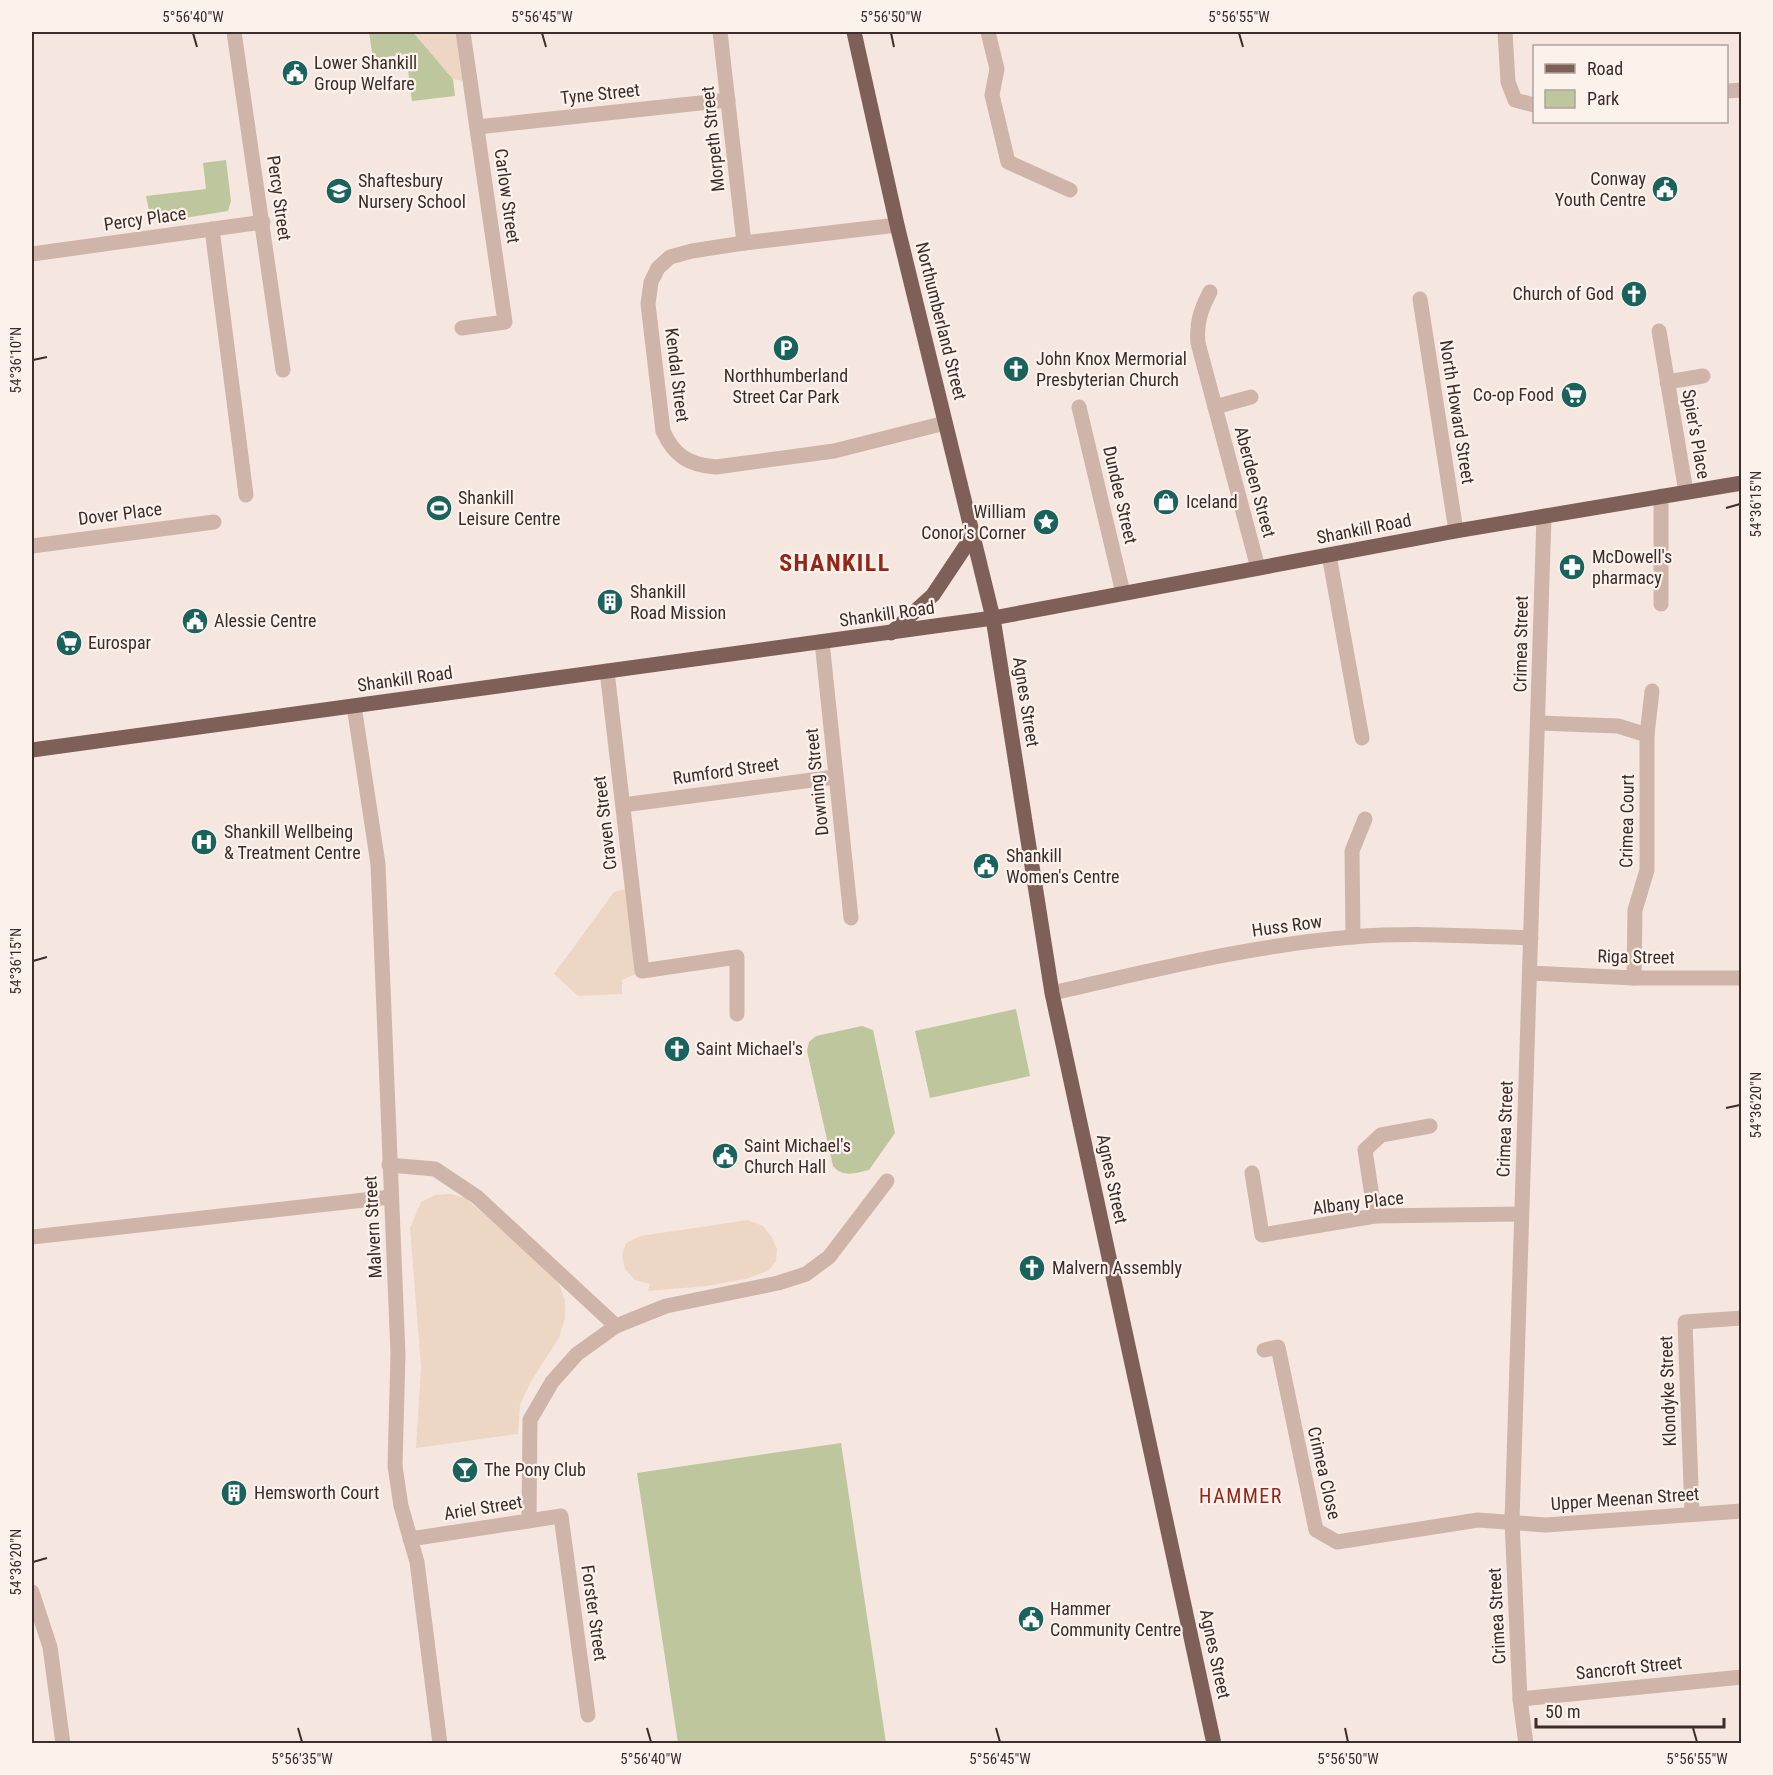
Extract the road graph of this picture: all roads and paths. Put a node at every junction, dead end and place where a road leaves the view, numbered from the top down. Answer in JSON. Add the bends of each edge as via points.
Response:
{"nodes":[{"id":1,"x":234,"y":32,"type":"edge"},
{"id":2,"x":463,"y":32,"type":"edge"},
{"id":3,"x":720,"y":32,"type":"edge"},
{"id":4,"x":854,"y":32,"type":"edge"},
{"id":5,"x":988,"y":32,"type":"edge"},
{"id":6,"x":1505,"y":32,"type":"edge"},
{"id":7,"x":728,"y":100,"type":"junction"},
{"id":8,"x":1533,"y":105,"type":"edge"},
{"id":9,"x":477,"y":127,"type":"junction"},
{"id":10,"x":1071,"y":190,"type":"dead end"},
{"id":11,"x":263,"y":222,"type":"junction"},
{"id":12,"x":897,"y":225,"type":"junction"},
{"id":13,"x":212,"y":229,"type":"junction"},
{"id":14,"x":744,"y":243,"type":"junction"},
{"id":15,"x":32,"y":254,"type":"edge"},
{"id":16,"x":1210,"y":292,"type":"dead end"},
{"id":17,"x":1420,"y":299,"type":"dead end"},
{"id":18,"x":462,"y":328,"type":"dead end"},
{"id":19,"x":1659,"y":331,"type":"dead end"},
{"id":20,"x":283,"y":370,"type":"dead end"},
{"id":21,"x":1703,"y":376,"type":"dead end"},
{"id":22,"x":1668,"y":382,"type":"junction"},
{"id":23,"x":1251,"y":397,"type":"dead end"},
{"id":24,"x":1079,"y":407,"type":"dead end"},
{"id":25,"x":1215,"y":407,"type":"junction"},
{"id":26,"x":945,"y":423,"type":"junction"},
{"id":27,"x":1742,"y":483,"type":"edge"},
{"id":28,"x":1686,"y":492,"type":"junction"},
{"id":29,"x":246,"y":495,"type":"dead end"},
{"id":30,"x":1661,"y":496,"type":"junction"},
{"id":31,"x":1544,"y":516,"type":"junction"},
{"id":32,"x":214,"y":522,"type":"dead end"},
{"id":33,"x":1456,"y":531,"type":"junction"},
{"id":34,"x":973,"y":535,"type":"junction"},
{"id":35,"x":32,"y":546,"type":"edge"},
{"id":36,"x":1329,"y":555,"type":"junction"},
{"id":37,"x":1258,"y":568,"type":"junction"},
{"id":38,"x":1123,"y":593,"type":"junction"},
{"id":39,"x":1660,"y":604,"type":"dead end"},
{"id":40,"x":993,"y":618,"type":"junction"},
{"id":41,"x":891,"y":633,"type":"junction"},
{"id":42,"x":822,"y":642,"type":"junction"},
{"id":43,"x":607,"y":670,"type":"junction"},
{"id":44,"x":1652,"y":691,"type":"dead end"},
{"id":45,"x":354,"y":706,"type":"junction"},
{"id":46,"x":1539,"y":723,"type":"junction"},
{"id":47,"x":1647,"y":735,"type":"junction"},
{"id":48,"x":1362,"y":738,"type":"dead end"},
{"id":49,"x":32,"y":750,"type":"edge"},
{"id":50,"x":835,"y":777,"type":"junction"},
{"id":51,"x":623,"y":805,"type":"junction"},
{"id":52,"x":1365,"y":819,"type":"dead end"},
{"id":53,"x":851,"y":918,"type":"dead end"},
{"id":54,"x":1353,"y":937,"type":"junction"},
{"id":55,"x":1531,"y":938,"type":"junction"},
{"id":56,"x":1530,"y":973,"type":"junction"},
{"id":57,"x":1634,"y":978,"type":"junction"},
{"id":58,"x":1742,"y":978,"type":"edge"},
{"id":59,"x":1052,"y":993,"type":"junction"},
{"id":60,"x":737,"y":1014,"type":"dead end"},
{"id":61,"x":1430,"y":1126,"type":"dead end"},
{"id":62,"x":389,"y":1165,"type":"junction"},
{"id":63,"x":1252,"y":1173,"type":"dead end"},
{"id":64,"x":887,"y":1181,"type":"dead end"},
{"id":65,"x":391,"y":1197,"type":"junction"},
{"id":66,"x":1521,"y":1214,"type":"junction"},
{"id":67,"x":1375,"y":1216,"type":"junction"},
{"id":68,"x":32,"y":1237,"type":"edge"},
{"id":69,"x":1742,"y":1318,"type":"edge"},
{"id":70,"x":616,"y":1326,"type":"junction"},
{"id":71,"x":1264,"y":1350,"type":"dead end"},
{"id":72,"x":1742,"y":1511,"type":"edge"},
{"id":73,"x":1692,"y":1514,"type":"junction"},
{"id":74,"x":561,"y":1516,"type":"joint"},
{"id":75,"x":529,"y":1521,"type":"junction"},
{"id":76,"x":1512,"y":1521,"type":"junction"},
{"id":77,"x":410,"y":1539,"type":"junction"},
{"id":78,"x":32,"y":1592,"type":"edge"},
{"id":79,"x":1742,"y":1677,"type":"edge"},
{"id":80,"x":1520,"y":1699,"type":"junction"},
{"id":81,"x":588,"y":1715,"type":"dead end"},
{"id":82,"x":63,"y":1743,"type":"edge"},
{"id":83,"x":440,"y":1743,"type":"edge"},
{"id":84,"x":1214,"y":1743,"type":"edge"},
{"id":85,"x":1526,"y":1743,"type":"edge"}],
"edges":[{"from":1,"to":11,"type":"street","name":"Percy Street"},
{"from":2,"to":9,"type":"street","name":"Carlow Street"},
{"from":3,"to":7,"type":"street","name":"Morpeth Street"},
{"from":4,"to":12,"type":"main road","name":"Northumberland Street"},
{"from":5,"to":10,"type":"street","via":[[997,69],[992,95],[1008,162]]},
{"from":6,"to":8,"type":"street","via":[[1508,82],[1515,100]]},
{"from":7,"to":9,"type":"street","name":"Tyne Street"},
{"from":7,"to":14,"type":"street","name":"Morpeth Street"},
{"from":9,"to":18,"type":"street","name":"Carlow Street","via":[[505,322]]},
{"from":11,"to":13,"type":"street","name":"Percy Place"},
{"from":11,"to":20,"type":"street","name":"Percy Street"},
{"from":12,"to":14,"type":"street","name":"Kendal Street"},
{"from":12,"to":26,"type":"main road","name":"Northumberland Street"},
{"from":13,"to":15,"type":"street","name":"Percy Place"},
{"from":13,"to":29,"type":"street"},
{"from":14,"to":26,"type":"street","name":"Kendal Street","via":[[670,257],[651,282],[648,304],[656,429],[684,460],[716,466],[834,451]]},
{"from":16,"to":25,"type":"street","name":"Aberdeen Street","via":[[1197,328]]},
{"from":17,"to":33,"type":"street","name":"North Howard Street"},
{"from":19,"to":22,"type":"street","name":"Spier's Place"},
{"from":21,"to":22,"type":"street","name":"Spier's Place"},
{"from":22,"to":28,"type":"street","name":"Spier's Place"},
{"from":23,"to":25,"type":"street","name":"Aberdeen Street"},
{"from":24,"to":38,"type":"street","name":"Dundee Street"},
{"from":25,"to":37,"type":"street","name":"Aberdeen Street"},
{"from":26,"to":34,"type":"main road","name":"Northumberland Street"},
{"from":27,"to":28,"type":"main road","name":"Shankill Road"},
{"from":28,"to":30,"type":"main road","name":"Shankill Road"},
{"from":30,"to":31,"type":"main road","name":"Shankill Road"},
{"from":30,"to":39,"type":"street"},
{"from":31,"to":33,"type":"main road","name":"Shankill Road"},
{"from":31,"to":46,"type":"street","name":"Crimea Street"},
{"from":32,"to":35,"type":"street","name":"Dover Place"},
{"from":33,"to":36,"type":"main road","name":"Shankill Road"},
{"from":34,"to":40,"type":"main road","name":"Northumberland Street"},
{"from":34,"to":41,"type":"main road","via":[[933,595]]},
{"from":36,"to":37,"type":"main road","name":"Shankill Road"},
{"from":36,"to":48,"type":"street"},
{"from":37,"to":38,"type":"main road","name":"Shankill Road"},
{"from":38,"to":40,"type":"main road","name":"Shankill Road"},
{"from":40,"to":41,"type":"main road","name":"Shankill Road"},
{"from":40,"to":59,"type":"main road","name":"Agnes Street"},
{"from":41,"to":42,"type":"main road","name":"Shankill Road"},
{"from":42,"to":43,"type":"main road","name":"Shankill Road"},
{"from":42,"to":50,"type":"street","name":"Downing Street"},
{"from":43,"to":45,"type":"main road","name":"Shankill Road"},
{"from":43,"to":51,"type":"street","name":"Craven Street"},
{"from":44,"to":47,"type":"street","name":"Crimea Court"},
{"from":45,"to":49,"type":"main road","name":"Shankill Road"},
{"from":45,"to":62,"type":"street","name":"Malvern Street","via":[[378,864]]},
{"from":46,"to":47,"type":"street","via":[[1618,726]]},
{"from":46,"to":55,"type":"street","name":"Crimea Street"},
{"from":47,"to":57,"type":"street","name":"Crimea Court","via":[[1647,870],[1635,910]]},
{"from":50,"to":51,"type":"street","name":"Rumford Street"},
{"from":50,"to":53,"type":"street","name":"Downing Street"},
{"from":51,"to":60,"type":"street","name":"Craven Street","via":[[642,971],[737,957]]},
{"from":52,"to":54,"type":"street","via":[[1352,851]]},
{"from":54,"to":55,"type":"street","name":"Huss Row","via":[[1416,934]]},
{"from":54,"to":59,"type":"street","name":"Huss Row","via":[[1243,951]]},
{"from":55,"to":56,"type":"street","name":"Crimea Street"},
{"from":56,"to":57,"type":"street","name":"Riga Street"},
{"from":56,"to":66,"type":"street","name":"Crimea Street"},
{"from":57,"to":58,"type":"street","name":"Riga Street"},
{"from":59,"to":84,"type":"main road","name":"Agnes Street"},
{"from":61,"to":67,"type":"street","via":[[1381,1135],[1365,1150]]},
{"from":62,"to":65,"type":"street","name":"Malvern Street"},
{"from":62,"to":70,"type":"street","via":[[435,1169],[477,1197]]},
{"from":63,"to":67,"type":"street","name":"Albany Place","via":[[1262,1235]]},
{"from":64,"to":70,"type":"street","via":[[829,1257],[806,1274],[778,1283],[666,1298]]},
{"from":65,"to":68,"type":"street"},
{"from":65,"to":77,"type":"street","name":"Malvern Street","via":[[398,1354],[395,1466]]},
{"from":66,"to":67,"type":"street","name":"Albany Place"},
{"from":66,"to":76,"type":"street","name":"Crimea Street"},
{"from":69,"to":73,"type":"street","name":"Klondyke Street","via":[[1685,1322]]},
{"from":70,"to":75,"type":"street","via":[[577,1354],[552,1382],[530,1420]]},
{"from":71,"to":76,"type":"street","name":"Crimea Close","via":[[1278,1347],[1316,1530],[1337,1542],[1478,1520]]},
{"from":72,"to":73,"type":"street","name":"Upper Meenan Street"},
{"from":73,"to":76,"type":"street","name":"Upper Meenan Street","via":[[1546,1525]]},
{"from":74,"to":75,"type":"street","name":"Ariel Street"},
{"from":74,"to":81,"type":"street","name":"Forster Street"},
{"from":75,"to":77,"type":"street","name":"Ariel Street"},
{"from":76,"to":80,"type":"street","name":"Crimea Street"},
{"from":77,"to":83,"type":"street","name":"Malvern Street","via":[[417,1562]]},
{"from":78,"to":82,"type":"street","via":[[50,1647]]},
{"from":79,"to":80,"type":"street","name":"Sancroft Street"},
{"from":80,"to":85,"type":"street","name":"Crimea Street"}]}
